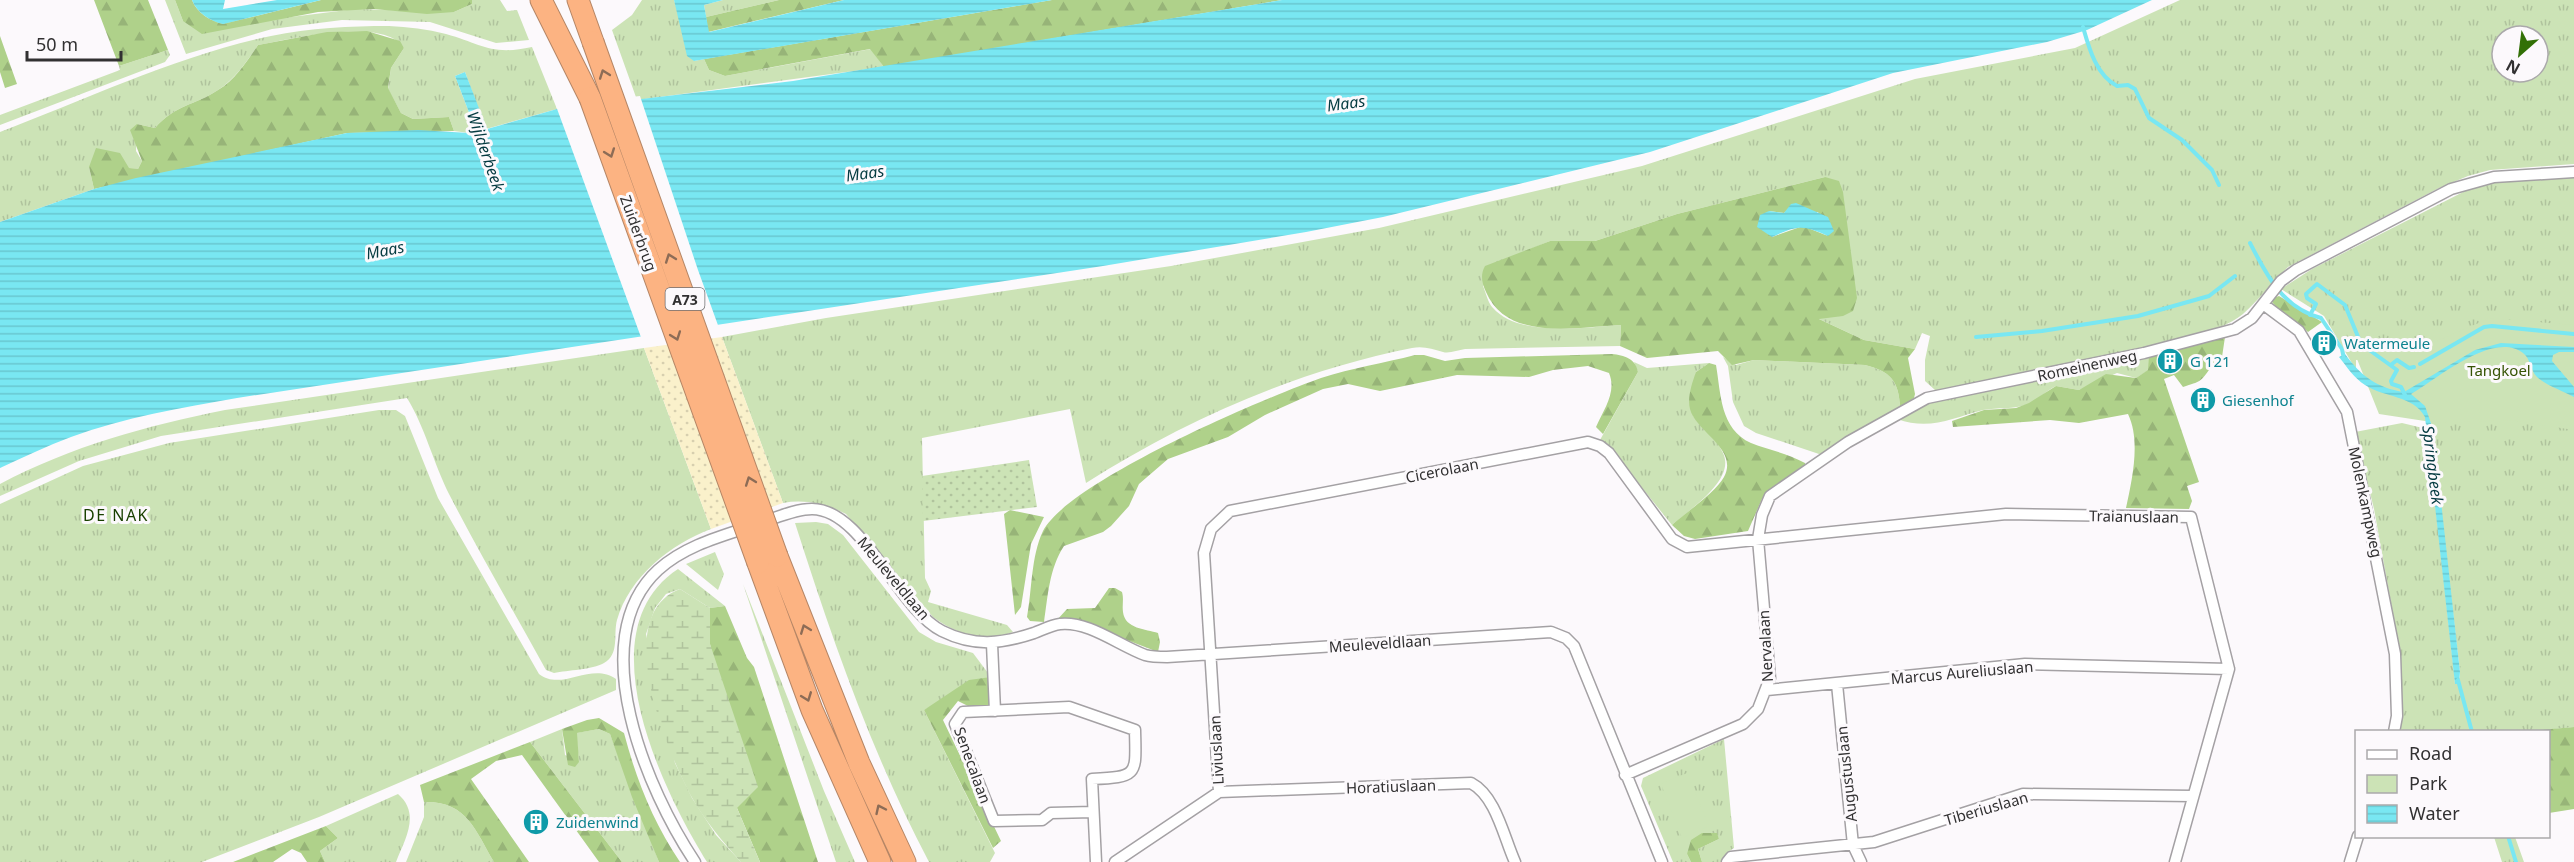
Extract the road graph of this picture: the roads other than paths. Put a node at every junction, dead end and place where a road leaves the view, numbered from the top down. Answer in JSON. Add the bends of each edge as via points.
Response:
{"nodes":[{"id":1,"x":565,"y":2,"type":"edge"},
{"id":2,"x":2574,"y":172,"type":"edge"},
{"id":3,"x":2263,"y":304,"type":"junction"},
{"id":4,"x":1758,"y":539,"type":"junction"},
{"id":5,"x":767,"y":560,"type":"junction"},
{"id":6,"x":992,"y":644,"type":"junction"},
{"id":7,"x":1211,"y":655,"type":"junction"},
{"id":8,"x":2229,"y":669,"type":"junction"},
{"id":9,"x":1837,"y":684,"type":"junction"},
{"id":10,"x":1767,"y":690,"type":"junction"},
{"id":11,"x":995,"y":711,"type":"junction"},
{"id":12,"x":2394,"y":730,"type":"edge"},
{"id":13,"x":1625,"y":775,"type":"junction"},
{"id":14,"x":1219,"y":792,"type":"junction"},
{"id":15,"x":2193,"y":796,"type":"junction"},
{"id":16,"x":1093,"y":812,"type":"junction"},
{"id":17,"x":2358,"y":838,"type":"edge"},
{"id":18,"x":1853,"y":844,"type":"junction"},
{"id":19,"x":695,"y":862,"type":"edge"},
{"id":20,"x":880,"y":862,"type":"edge"},
{"id":21,"x":905,"y":862,"type":"edge"},
{"id":22,"x":1096,"y":862,"type":"edge"},
{"id":23,"x":1115,"y":862,"type":"edge"},
{"id":24,"x":1515,"y":862,"type":"edge"},
{"id":25,"x":1662,"y":862,"type":"edge"},
{"id":26,"x":1727,"y":862,"type":"edge"},
{"id":27,"x":1862,"y":862,"type":"edge"},
{"id":28,"x":2175,"y":862,"type":"edge"},
{"id":29,"x":2350,"y":862,"type":"edge"}],
"edges":[{"from":1,"to":5,"type":"highway","name":"Zuiderbrug","number":"A73","one_way":true,"bridge":true,"via":[[590,98]]},
{"from":5,"to":1,"type":"highway","name":"Zuiderbrug","number":"A73","one_way":true,"bridge":true,"via":[[593,42]]},
{"from":2,"to":3,"type":"street","name":"Romeinenweg","via":[[2494,177],[2451,189],[2296,270],[2281,281]]},
{"from":3,"to":4,"type":"street","name":"Romeinenweg","via":[[2252,318],[2235,329],[2199,340],[1927,398],[1848,442],[1770,496]]},
{"from":3,"to":12,"type":"street","name":"Molenkampweg","via":[[2299,331],[2347,412],[2396,654]]},
{"from":4,"to":7,"type":"street","name":"Cicerolaan","via":[[1687,548],[1672,539],[1609,453],[1588,442],[1230,512],[1211,530],[1204,552]]},
{"from":4,"to":8,"type":"street","name":"Traianuslaan","via":[[2006,514],[2191,517]]},
{"from":4,"to":10,"type":"street","name":"Nervalaan","via":[[1770,678]]},
{"from":5,"to":20,"type":"highway","number":"A73","one_way":true,"via":[[820,729]]},
{"from":21,"to":5,"type":"highway","number":"A73","one_way":true},
{"from":6,"to":7,"type":"street","name":"Meuleveldlaan","via":[[1060,624],[1081,626],[1147,656]]},
{"from":6,"to":11,"type":"street"},
{"from":6,"to":19,"type":"street","name":"Meuleveldlaan","via":[[967,641],[940,630],[917,610],[849,525],[832,513],[812,509],[789,513],[710,540],[673,558],[636,598],[624,640],[623,664],[627,699],[647,772],[677,836]]},
{"from":7,"to":13,"type":"street","name":"Meuleveldlaan","via":[[1551,632],[1574,646]]},
{"from":7,"to":14,"type":"street","name":"Liviuslaan"},
{"from":8,"to":9,"type":"street","name":"Marcus Aureliuslaan","via":[[2025,664]]},
{"from":8,"to":15,"type":"street","name":"Traianuslaan"},
{"from":9,"to":10,"type":"street","name":"Marcus Aureliuslaan"},
{"from":9,"to":18,"type":"street","name":"Augustuslaan"},
{"from":10,"to":13,"type":"street","name":"Nervalaan","via":[[1758,709],[1743,724]]},
{"from":11,"to":16,"type":"street","name":"Senecalaan","via":[[963,712],[955,724],[994,821],[1042,820],[1052,813]]},
{"from":11,"to":16,"type":"street","name":"Senecalaan","via":[[1069,707],[1135,730],[1136,764],[1122,778],[1092,779]]},
{"from":13,"to":25,"type":"street","name":"Meuleveldlaan"},
{"from":14,"to":23,"type":"street","name":"Liviuslaan"},
{"from":14,"to":24,"type":"street","name":"Horatiuslaan","via":[[1471,783],[1488,799]]},
{"from":15,"to":18,"type":"street","name":"Tiberiuslaan","via":[[2023,794],[1874,843]]},
{"from":15,"to":28,"type":"street","name":"Traianuslaan"},
{"from":16,"to":22,"type":"street","name":"Senecalaan"},
{"from":17,"to":29,"type":"street"},
{"from":18,"to":26,"type":"street","name":"Tiberiuslaan","via":[[1731,856]]},
{"from":18,"to":27,"type":"street","name":"Augustuslaan"}]}
